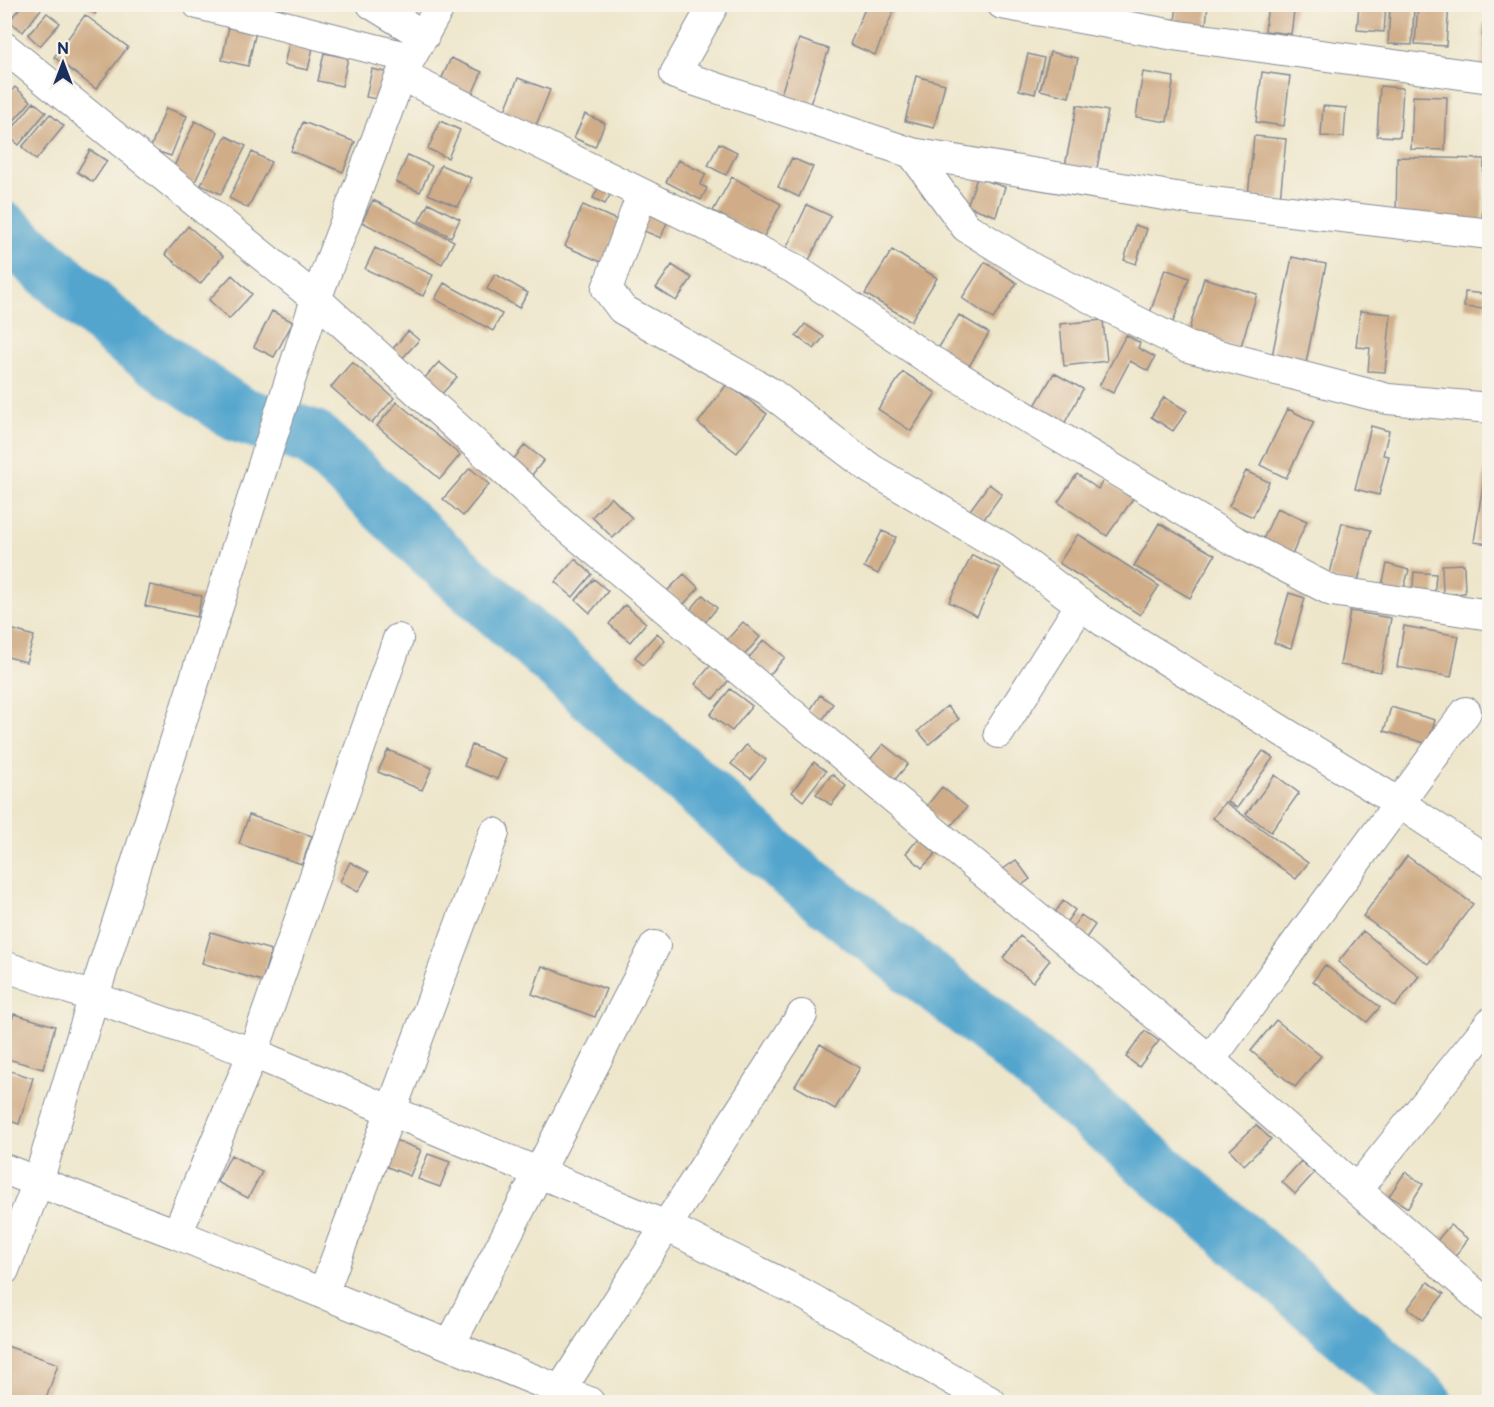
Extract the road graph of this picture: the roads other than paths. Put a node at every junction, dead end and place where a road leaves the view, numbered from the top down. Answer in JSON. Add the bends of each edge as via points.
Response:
{"nodes":[{"id":1,"x":198,"y":4,"type":"edge"},
{"id":2,"x":372,"y":4,"type":"edge"},
{"id":3,"x":441,"y":4,"type":"edge"},
{"id":4,"x":714,"y":4,"type":"edge"},
{"id":5,"x":1002,"y":4,"type":"edge"},
{"id":6,"x":4,"y":47,"type":"edge"},
{"id":7,"x":412,"y":56,"type":"junction"},
{"id":8,"x":1490,"y":78,"type":"edge"},
{"id":9,"x":912,"y":153,"type":"junction"},
{"id":10,"x":642,"y":194,"type":"junction"},
{"id":11,"x":1490,"y":234,"type":"edge"},
{"id":12,"x":316,"y":299,"type":"junction"},
{"id":13,"x":1490,"y":408,"type":"edge"},
{"id":14,"x":1081,"y":604,"type":"junction"},
{"id":15,"x":1490,"y":615,"type":"edge"},
{"id":16,"x":398,"y":639,"type":"dead end"},
{"id":17,"x":1466,"y":712,"type":"dead end"},
{"id":18,"x":999,"y":733,"type":"dead end"},
{"id":19,"x":1399,"y":803,"type":"junction"},
{"id":20,"x":494,"y":833,"type":"dead end"},
{"id":21,"x":1490,"y":863,"type":"edge"},
{"id":22,"x":655,"y":946,"type":"dead end"},
{"id":23,"x":4,"y":966,"type":"edge"},
{"id":24,"x":93,"y":999,"type":"junction"},
{"id":25,"x":802,"y":1015,"type":"dead end"},
{"id":26,"x":1490,"y":1023,"type":"edge"},
{"id":27,"x":253,"y":1053,"type":"junction"},
{"id":28,"x":1210,"y":1060,"type":"junction"},
{"id":29,"x":393,"y":1110,"type":"junction"},
{"id":30,"x":4,"y":1169,"type":"edge"},
{"id":31,"x":538,"y":1174,"type":"junction"},
{"id":32,"x":38,"y":1182,"type":"junction"},
{"id":33,"x":1358,"y":1190,"type":"junction"},
{"id":34,"x":666,"y":1226,"type":"junction"},
{"id":35,"x":177,"y":1234,"type":"junction"},
{"id":36,"x":4,"y":1270,"type":"edge"},
{"id":37,"x":323,"y":1294,"type":"junction"},
{"id":38,"x":1490,"y":1307,"type":"edge"},
{"id":39,"x":450,"y":1345,"type":"junction"},
{"id":40,"x":560,"y":1390,"type":"junction"},
{"id":41,"x":590,"y":1402,"type":"edge"},
{"id":42,"x":991,"y":1402,"type":"edge"}],
"edges":[{"from":1,"to":7,"type":"street"},
{"from":2,"to":7,"type":"street"},
{"from":3,"to":7,"type":"street"},
{"from":4,"to":9,"type":"street","via":[[675,74]]},
{"from":5,"to":8,"type":"street","via":[[1180,36]]},
{"from":6,"to":12,"type":"street"},
{"from":7,"to":10,"type":"street"},
{"from":7,"to":12,"type":"street"},
{"from":9,"to":11,"type":"street","via":[[1194,200]]},
{"from":9,"to":13,"type":"street","via":[[966,227],[1035,270],[1188,347],[1388,399]]},
{"from":10,"to":14,"type":"street","via":[[607,289],[622,309],[771,393],[871,469],[1006,549]]},
{"from":10,"to":15,"type":"street","via":[[793,268],[930,360],[1233,540],[1332,591]]},
{"from":12,"to":24,"type":"street"},
{"from":12,"to":28,"type":"street","via":[[562,523]]},
{"from":14,"to":18,"type":"street"},
{"from":14,"to":19,"type":"street","via":[[1102,621]]},
{"from":16,"to":27,"type":"street"},
{"from":17,"to":19,"type":"street"},
{"from":19,"to":21,"type":"street"},
{"from":19,"to":28,"type":"street"},
{"from":20,"to":29,"type":"street"},
{"from":22,"to":31,"type":"street"},
{"from":23,"to":24,"type":"street"},
{"from":24,"to":27,"type":"street"},
{"from":24,"to":32,"type":"street"},
{"from":25,"to":34,"type":"street"},
{"from":26,"to":33,"type":"street"},
{"from":27,"to":29,"type":"street"},
{"from":27,"to":35,"type":"street"},
{"from":28,"to":33,"type":"street"},
{"from":29,"to":31,"type":"street"},
{"from":29,"to":37,"type":"street"},
{"from":30,"to":32,"type":"street"},
{"from":31,"to":34,"type":"street"},
{"from":31,"to":39,"type":"street"},
{"from":32,"to":35,"type":"street"},
{"from":32,"to":36,"type":"street"},
{"from":33,"to":38,"type":"street"},
{"from":34,"to":40,"type":"street"},
{"from":34,"to":42,"type":"street","via":[[803,1294]]},
{"from":35,"to":37,"type":"street"},
{"from":37,"to":39,"type":"street"},
{"from":39,"to":40,"type":"street"},
{"from":40,"to":41,"type":"street"}]}
